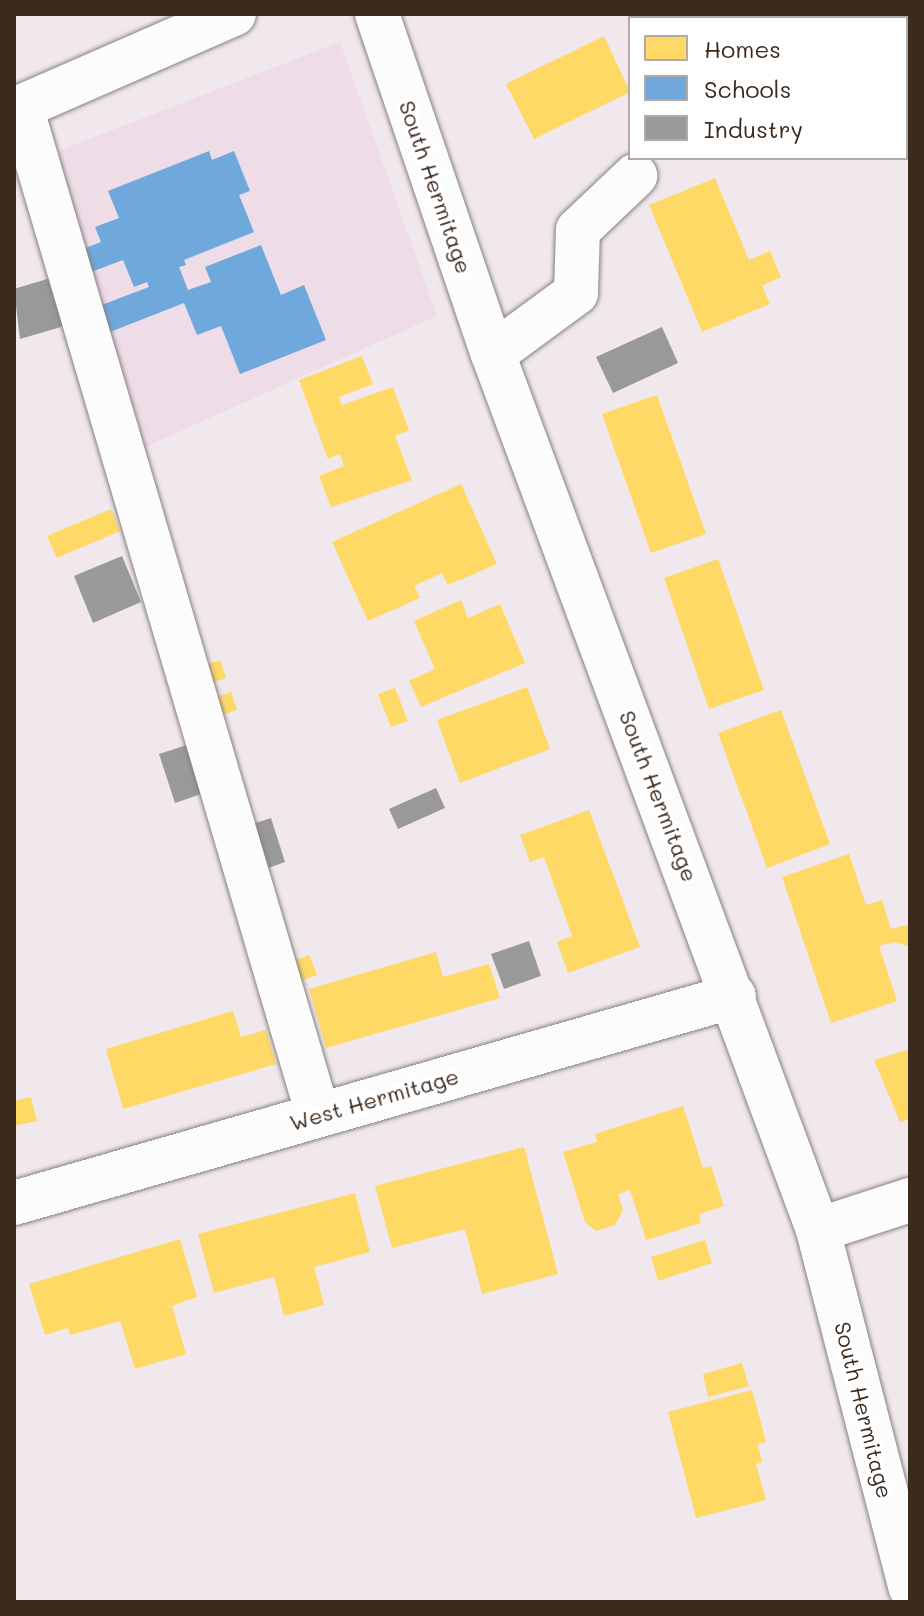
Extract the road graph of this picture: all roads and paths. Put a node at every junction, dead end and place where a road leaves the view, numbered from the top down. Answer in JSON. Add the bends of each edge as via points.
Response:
{"nodes":[{"id":1,"x":234,"y":14,"type":"edge"},
{"id":2,"x":377,"y":14,"type":"edge"},
{"id":3,"x":17,"y":108,"type":"edge"},
{"id":4,"x":635,"y":176,"type":"dead end"},
{"id":5,"x":493,"y":354,"type":"junction"},
{"id":6,"x":734,"y":996,"type":"junction"},
{"id":7,"x":318,"y":1115,"type":"junction"},
{"id":8,"x":910,"y":1200,"type":"edge"},
{"id":9,"x":14,"y":1203,"type":"edge"},
{"id":10,"x":818,"y":1230,"type":"junction"},
{"id":11,"x":910,"y":1587,"type":"edge"}],
"edges":[{"from":1,"to":3,"type":"street"},
{"from":2,"to":5,"type":"street","name":"South Hermitage"},
{"from":3,"to":7,"type":"street"},
{"from":4,"to":5,"type":"street","via":[[578,230],[576,293]]},
{"from":5,"to":6,"type":"street","name":"South Hermitage"},
{"from":6,"to":7,"type":"street","name":"West Hermitage"},
{"from":6,"to":10,"type":"street","name":"South Hermitage"},
{"from":7,"to":9,"type":"street","name":"West Hermitage"},
{"from":8,"to":10,"type":"street"},
{"from":10,"to":11,"type":"street","name":"South Hermitage"}]}
